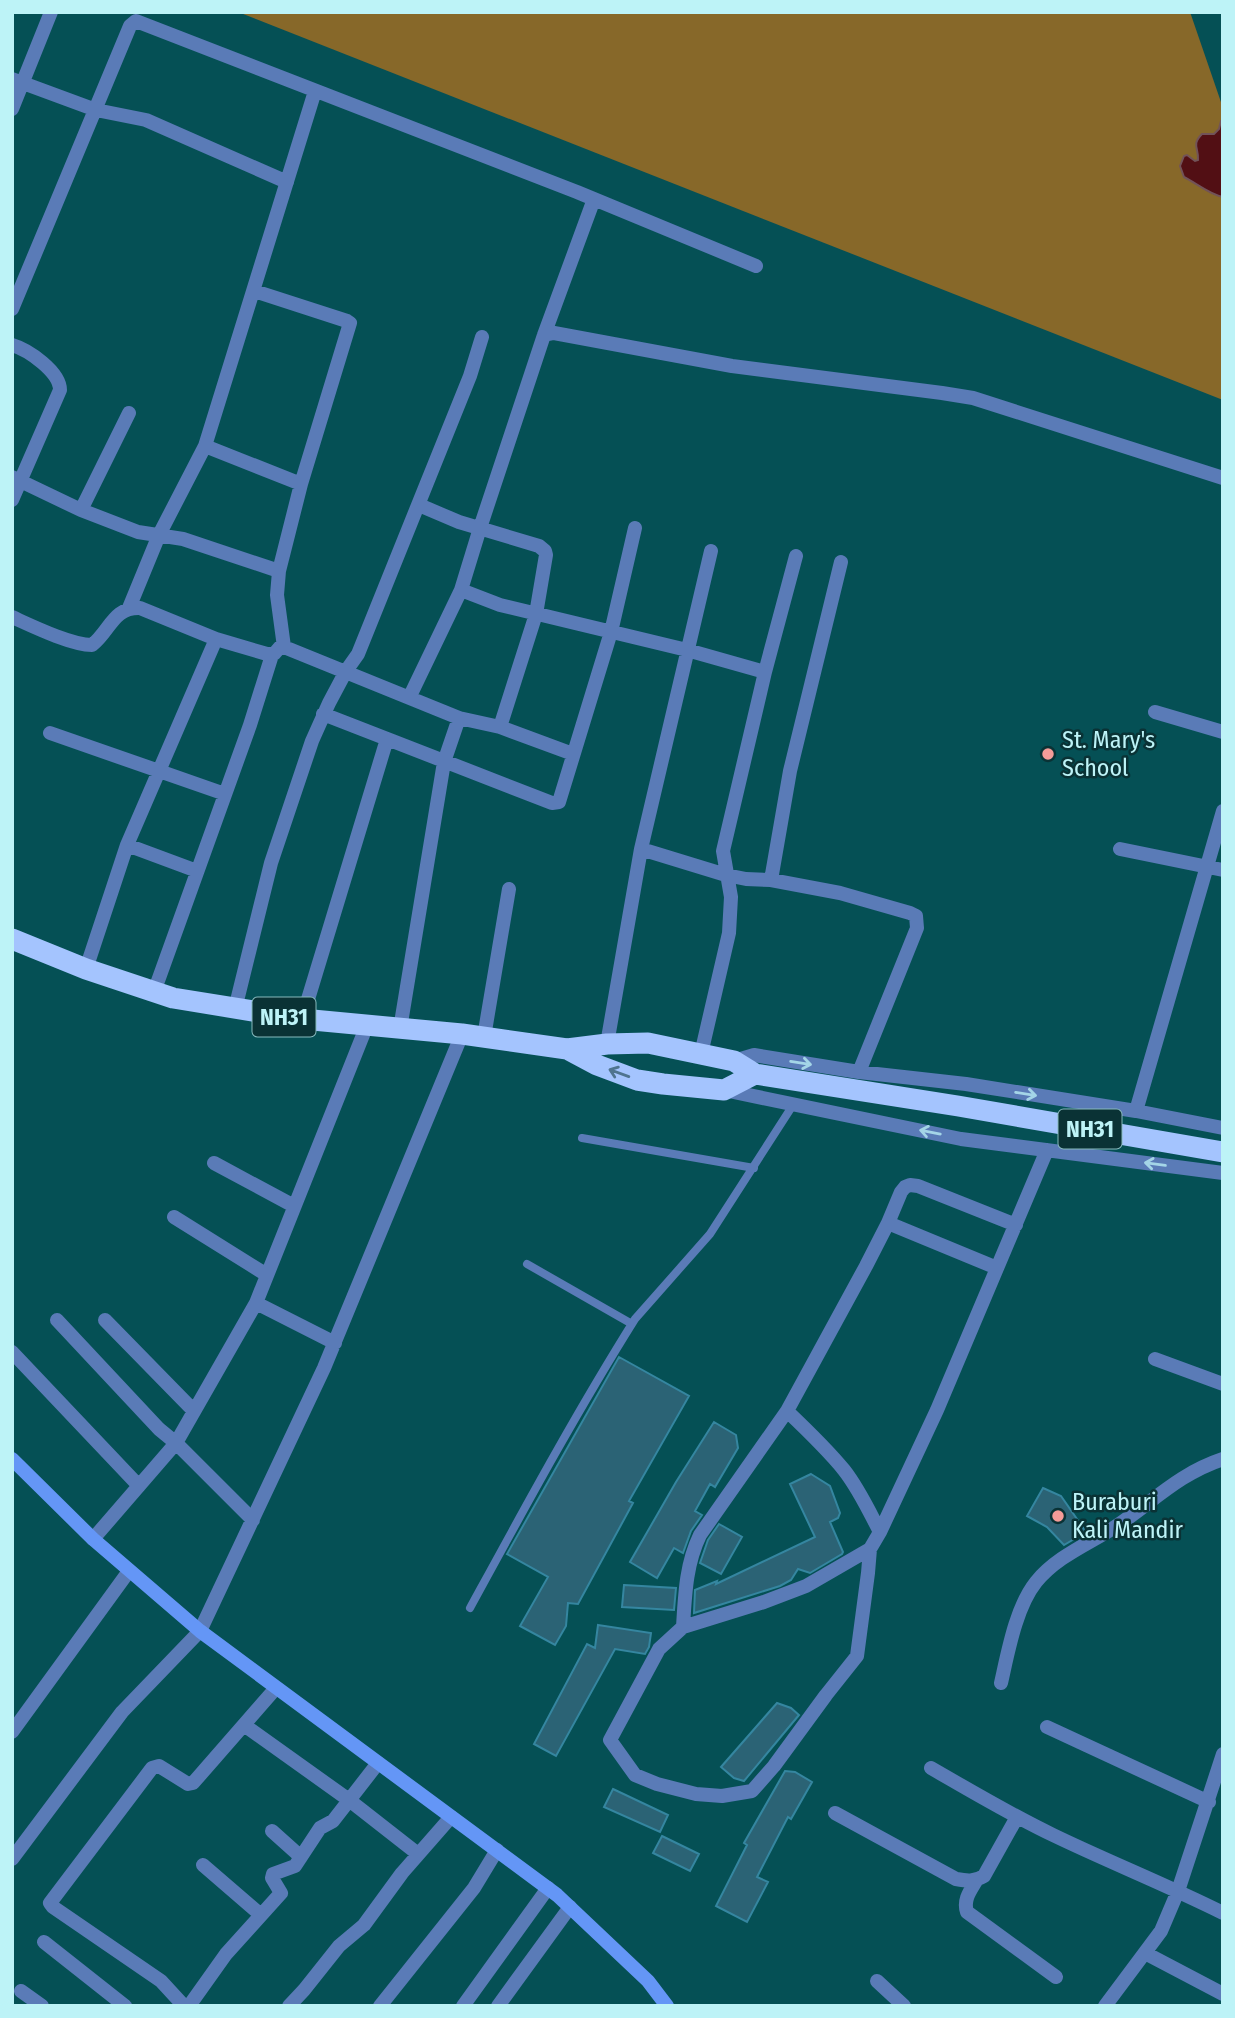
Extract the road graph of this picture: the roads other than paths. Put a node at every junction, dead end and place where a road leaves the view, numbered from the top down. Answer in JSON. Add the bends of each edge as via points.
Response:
{"nodes":[{"id":1,"x":51,"y":12,"type":"edge"},
{"id":2,"x":18,"y":81,"type":"edge"},
{"id":3,"x":315,"y":91,"type":"junction"},
{"id":4,"x":12,"y":109,"type":"edge"},
{"id":5,"x":96,"y":110,"type":"junction"},
{"id":6,"x":287,"y":182,"type":"junction"},
{"id":7,"x":594,"y":199,"type":"junction"},
{"id":8,"x":756,"y":266,"type":"dead end"},
{"id":9,"x":254,"y":291,"type":"junction"},
{"id":10,"x":12,"y":309,"type":"edge"},
{"id":11,"x":544,"y":335,"type":"junction"},
{"id":12,"x":482,"y":337,"type":"dead end"},
{"id":13,"x":12,"y":345,"type":"edge"},
{"id":14,"x":129,"y":413,"type":"dead end"},
{"id":15,"x":205,"y":446,"type":"junction"},
{"id":16,"x":1223,"y":478,"type":"edge"},
{"id":17,"x":16,"y":479,"type":"edge"},
{"id":18,"x":301,"y":484,"type":"junction"},
{"id":19,"x":12,"y":500,"type":"edge"},
{"id":20,"x":419,"y":505,"type":"junction"},
{"id":21,"x":81,"y":510,"type":"junction"},
{"id":22,"x":480,"y":528,"type":"junction"},
{"id":23,"x":635,"y":528,"type":"dead end"},
{"id":24,"x":159,"y":535,"type":"junction"},
{"id":25,"x":711,"y":551,"type":"dead end"},
{"id":26,"x":796,"y":556,"type":"dead end"},
{"id":27,"x":841,"y":562,"type":"dead end"},
{"id":28,"x":279,"y":570,"type":"junction"},
{"id":29,"x":461,"y":590,"type":"junction"},
{"id":30,"x":129,"y":608,"type":"junction"},
{"id":31,"x":536,"y":614,"type":"junction"},
{"id":32,"x":12,"y":617,"type":"edge"},
{"id":33,"x":611,"y":632,"type":"junction"},
{"id":34,"x":216,"y":639,"type":"junction"},
{"id":35,"x":687,"y":650,"type":"junction"},
{"id":36,"x":278,"y":651,"type":"junction"},
{"id":37,"x":346,"y":671,"type":"junction"},
{"id":38,"x":765,"y":672,"type":"junction"},
{"id":39,"x":410,"y":696,"type":"junction"},
{"id":40,"x":1155,"y":712,"type":"dead end"},
{"id":41,"x":323,"y":714,"type":"junction"},
{"id":42,"x":459,"y":718,"type":"junction"},
{"id":43,"x":500,"y":727,"type":"junction"},
{"id":44,"x":1223,"y":732,"type":"edge"},
{"id":45,"x":50,"y":733,"type":"dead end"},
{"id":46,"x":387,"y":739,"type":"junction"},
{"id":47,"x":573,"y":754,"type":"junction"},
{"id":48,"x":444,"y":762,"type":"junction"},
{"id":49,"x":158,"y":771,"type":"junction"},
{"id":50,"x":225,"y":794,"type":"junction"},
{"id":51,"x":1223,"y":811,"type":"edge"},
{"id":52,"x":127,"y":845,"type":"junction"},
{"id":53,"x":641,"y":849,"type":"junction"},
{"id":54,"x":1120,"y":849,"type":"dead end"},
{"id":55,"x":1206,"y":866,"type":"junction"},
{"id":56,"x":1223,"y":870,"type":"edge"},
{"id":57,"x":197,"y":871,"type":"junction"},
{"id":58,"x":726,"y":875,"type":"junction"},
{"id":59,"x":771,"y":880,"type":"junction"},
{"id":60,"x":509,"y":889,"type":"dead end"},
{"id":61,"x":12,"y":939,"type":"edge"},
{"id":62,"x":86,"y":969,"type":"junction"},
{"id":63,"x":154,"y":992,"type":"junction"},
{"id":64,"x":235,"y":1009,"type":"junction"},
{"id":65,"x":302,"y":1019,"type":"junction"},
{"id":66,"x":366,"y":1025,"type":"junction"},
{"id":67,"x":400,"y":1029,"type":"junction"},
{"id":68,"x":462,"y":1034,"type":"junction"},
{"id":69,"x":484,"y":1037,"type":"junction"},
{"id":70,"x":607,"y":1044,"type":"junction"},
{"id":71,"x":668,"y":1046,"type":"junction"},
{"id":72,"x":566,"y":1049,"type":"junction"},
{"id":73,"x":701,"y":1054,"type":"junction"},
{"id":74,"x":734,"y":1061,"type":"junction"},
{"id":75,"x":859,"y":1072,"type":"junction"},
{"id":76,"x":755,"y":1074,"type":"junction"},
{"id":77,"x":663,"y":1084,"type":"junction"},
{"id":78,"x":724,"y":1090,"type":"junction"},
{"id":79,"x":793,"y":1105,"type":"junction"},
{"id":80,"x":1136,"y":1111,"type":"junction"},
{"id":81,"x":1223,"y":1128,"type":"edge"},
{"id":82,"x":582,"y":1138,"type":"dead end"},
{"id":83,"x":1047,"y":1150,"type":"junction"},
{"id":84,"x":1223,"y":1152,"type":"edge"},
{"id":85,"x":215,"y":1163,"type":"dead end"},
{"id":86,"x":754,"y":1168,"type":"junction"},
{"id":87,"x":1223,"y":1173,"type":"edge"},
{"id":88,"x":295,"y":1206,"type":"junction"},
{"id":89,"x":174,"y":1217,"type":"dead end"},
{"id":90,"x":888,"y":1223,"type":"junction"},
{"id":91,"x":1016,"y":1225,"type":"junction"},
{"id":92,"x":527,"y":1264,"type":"dead end"},
{"id":93,"x":997,"y":1268,"type":"junction"},
{"id":94,"x":267,"y":1275,"type":"junction"},
{"id":95,"x":256,"y":1303,"type":"junction"},
{"id":96,"x":57,"y":1320,"type":"dead end"},
{"id":97,"x":105,"y":1320,"type":"dead end"},
{"id":98,"x":632,"y":1324,"type":"junction"},
{"id":99,"x":335,"y":1343,"type":"junction"},
{"id":100,"x":12,"y":1352,"type":"edge"},
{"id":101,"x":1155,"y":1359,"type":"dead end"},
{"id":102,"x":1223,"y":1384,"type":"edge"},
{"id":103,"x":788,"y":1411,"type":"junction"},
{"id":104,"x":194,"y":1412,"type":"junction"},
{"id":105,"x":176,"y":1443,"type":"junction"},
{"id":106,"x":12,"y":1459,"type":"edge"},
{"id":107,"x":1223,"y":1459,"type":"edge"},
{"id":108,"x":139,"y":1486,"type":"junction"},
{"id":109,"x":253,"y":1520,"type":"junction"},
{"id":110,"x":880,"y":1532,"type":"junction"},
{"id":111,"x":93,"y":1539,"type":"junction"},
{"id":112,"x":870,"y":1549,"type":"junction"},
{"id":113,"x":129,"y":1571,"type":"junction"},
{"id":114,"x":470,"y":1608,"type":"dead end"},
{"id":115,"x":683,"y":1627,"type":"junction"},
{"id":116,"x":200,"y":1632,"type":"junction"},
{"id":117,"x":1000,"y":1683,"type":"dead end"},
{"id":118,"x":276,"y":1688,"type":"junction"},
{"id":119,"x":244,"y":1725,"type":"junction"},
{"id":120,"x":1047,"y":1727,"type":"dead end"},
{"id":121,"x":12,"y":1732,"type":"edge"},
{"id":122,"x":1223,"y":1755,"type":"edge"},
{"id":123,"x":378,"y":1763,"type":"junction"},
{"id":124,"x":931,"y":1768,"type":"dead end"},
{"id":125,"x":349,"y":1800,"type":"junction"},
{"id":126,"x":1209,"y":1802,"type":"junction"},
{"id":127,"x":835,"y":1813,"type":"dead end"},
{"id":128,"x":1017,"y":1817,"type":"junction"},
{"id":129,"x":451,"y":1818,"type":"junction"},
{"id":130,"x":272,"y":1831,"type":"dead end"},
{"id":131,"x":497,"y":1850,"type":"junction"},
{"id":132,"x":418,"y":1854,"type":"junction"},
{"id":133,"x":301,"y":1857,"type":"junction"},
{"id":134,"x":12,"y":1859,"type":"edge"},
{"id":135,"x":203,"y":1865,"type":"dead end"},
{"id":136,"x":976,"y":1881,"type":"junction"},
{"id":137,"x":548,"y":1888,"type":"junction"},
{"id":138,"x":1178,"y":1891,"type":"junction"},
{"id":139,"x":570,"y":1907,"type":"junction"},
{"id":140,"x":1223,"y":1913,"type":"edge"},
{"id":141,"x":261,"y":1915,"type":"junction"},
{"id":142,"x":44,"y":1942,"type":"dead end"},
{"id":143,"x":1145,"y":1953,"type":"junction"},
{"id":144,"x":1056,"y":1977,"type":"dead end"},
{"id":145,"x":877,"y":1980,"type":"dead end"},
{"id":146,"x":21,"y":1991,"type":"dead end"},
{"id":147,"x":1223,"y":1994,"type":"edge"},
{"id":148,"x":667,"y":2005,"type":"edge"},
{"id":149,"x":42,"y":2006,"type":"edge"},
{"id":150,"x":125,"y":2006,"type":"edge"},
{"id":151,"x":187,"y":2006,"type":"edge"},
{"id":152,"x":289,"y":2006,"type":"edge"},
{"id":153,"x":380,"y":2006,"type":"edge"},
{"id":154,"x":463,"y":2006,"type":"edge"},
{"id":155,"x":498,"y":2006,"type":"edge"},
{"id":156,"x":904,"y":2006,"type":"edge"},
{"id":157,"x":1105,"y":2006,"type":"edge"}],
"edges":[{"from":1,"to":2,"type":"street"},
{"from":2,"to":4,"type":"street"},
{"from":2,"to":5,"type":"street"},
{"from":3,"to":5,"type":"street","via":[[136,21]]},
{"from":3,"to":6,"type":"street"},
{"from":3,"to":7,"type":"street"},
{"from":5,"to":6,"type":"street","via":[[146,120]]},
{"from":5,"to":10,"type":"street"},
{"from":6,"to":9,"type":"street"},
{"from":7,"to":8,"type":"street"},
{"from":7,"to":11,"type":"street"},
{"from":9,"to":15,"type":"street"},
{"from":9,"to":18,"type":"street","via":[[350,324]]},
{"from":11,"to":16,"type":"street","via":[[973,398]]},
{"from":11,"to":22,"type":"street"},
{"from":12,"to":20,"type":"street"},
{"from":13,"to":17,"type":"street","via":[[23,348],[55,374],[61,386]]},
{"from":14,"to":21,"type":"street"},
{"from":15,"to":18,"type":"street"},
{"from":15,"to":24,"type":"street"},
{"from":17,"to":19,"type":"street"},
{"from":17,"to":21,"type":"street"},
{"from":18,"to":28,"type":"street"},
{"from":20,"to":22,"type":"street"},
{"from":20,"to":37,"type":"street","via":[[358,654]]},
{"from":21,"to":24,"type":"street","via":[[138,532]]},
{"from":22,"to":29,"type":"street"},
{"from":22,"to":31,"type":"street","via":[[545,551]]},
{"from":23,"to":33,"type":"street"},
{"from":24,"to":28,"type":"street"},
{"from":24,"to":30,"type":"street"},
{"from":25,"to":35,"type":"street"},
{"from":26,"to":38,"type":"street"},
{"from":27,"to":59,"type":"street","via":[[790,771]]},
{"from":28,"to":36,"type":"street"},
{"from":29,"to":31,"type":"street"},
{"from":29,"to":39,"type":"street"},
{"from":30,"to":32,"type":"street","via":[[92,645]]},
{"from":30,"to":34,"type":"street","via":[[147,610]]},
{"from":31,"to":33,"type":"street"},
{"from":31,"to":43,"type":"street"},
{"from":33,"to":35,"type":"street"},
{"from":33,"to":47,"type":"street"},
{"from":34,"to":36,"type":"street"},
{"from":34,"to":49,"type":"street"},
{"from":35,"to":38,"type":"street"},
{"from":35,"to":53,"type":"street"},
{"from":36,"to":37,"type":"street"},
{"from":36,"to":50,"type":"street"},
{"from":37,"to":39,"type":"street"},
{"from":37,"to":41,"type":"street"},
{"from":38,"to":58,"type":"street","via":[[723,851]]},
{"from":39,"to":42,"type":"street"},
{"from":40,"to":44,"type":"street"},
{"from":41,"to":46,"type":"street"},
{"from":41,"to":64,"type":"street","via":[[271,863]]},
{"from":42,"to":43,"type":"street"},
{"from":42,"to":48,"type":"street"},
{"from":43,"to":47,"type":"street"},
{"from":45,"to":49,"type":"street"},
{"from":46,"to":48,"type":"street"},
{"from":46,"to":65,"type":"street"},
{"from":47,"to":48,"type":"street","via":[[561,799],[554,803]]},
{"from":48,"to":67,"type":"street"},
{"from":49,"to":50,"type":"street"},
{"from":49,"to":52,"type":"street"},
{"from":50,"to":57,"type":"street"},
{"from":51,"to":55,"type":"street"},
{"from":52,"to":57,"type":"street"},
{"from":52,"to":62,"type":"street"},
{"from":53,"to":58,"type":"street"},
{"from":53,"to":70,"type":"street"},
{"from":54,"to":55,"type":"street"},
{"from":55,"to":56,"type":"street"},
{"from":55,"to":80,"type":"street"},
{"from":57,"to":63,"type":"street"},
{"from":58,"to":59,"type":"street"},
{"from":58,"to":73,"type":"street","via":[[731,897],[729,933]]},
{"from":59,"to":75,"type":"street","via":[[840,893],[916,916],[917,928]]},
{"from":60,"to":69,"type":"street"},
{"from":61,"to":62,"type":"highway","number":"NH31"},
{"from":62,"to":63,"type":"highway","number":"NH31"},
{"from":63,"to":64,"type":"highway","number":"NH31"},
{"from":64,"to":65,"type":"highway","number":"NH31"},
{"from":65,"to":66,"type":"highway","number":"NH31"},
{"from":66,"to":67,"type":"highway","number":"NH31"},
{"from":66,"to":88,"type":"street"},
{"from":67,"to":68,"type":"highway","number":"NH31"},
{"from":68,"to":69,"type":"highway","number":"NH31"},
{"from":68,"to":99,"type":"street"},
{"from":69,"to":72,"type":"highway","number":"NH31"},
{"from":70,"to":71,"type":"highway","number":"NH31"},
{"from":70,"to":72,"type":"highway","number":"NH31"},
{"from":71,"to":73,"type":"highway","number":"NH31"},
{"from":71,"to":77,"type":"highway","via":[[681,1068],[677,1077]]},
{"from":77,"to":72,"type":"highway","number":"NH31","one_way":true,"via":[[637,1080]]},
{"from":73,"to":74,"type":"highway","number":"NH31"},
{"from":74,"to":75,"type":"street","one_way":true,"via":[[754,1055]]},
{"from":74,"to":76,"type":"highway","number":"NH31"},
{"from":75,"to":80,"type":"street","one_way":true},
{"from":76,"to":78,"type":"highway"},
{"from":76,"to":84,"type":"highway","number":"NH31"},
{"from":77,"to":78,"type":"highway","number":"NH31"},
{"from":78,"to":79,"type":"street"},
{"from":83,"to":79,"type":"street","one_way":true,"via":[[961,1139]]},
{"from":79,"to":86,"type":"lane"},
{"from":80,"to":81,"type":"street"},
{"from":82,"to":86,"type":"lane"},
{"from":87,"to":83,"type":"street","one_way":true},
{"from":83,"to":91,"type":"street"},
{"from":85,"to":88,"type":"street"},
{"from":86,"to":98,"type":"lane","via":[[710,1234]]},
{"from":88,"to":94,"type":"street"},
{"from":89,"to":94,"type":"street"},
{"from":90,"to":91,"type":"street","via":[[901,1192],[910,1185]]},
{"from":90,"to":93,"type":"street"},
{"from":90,"to":103,"type":"street"},
{"from":91,"to":93,"type":"street"},
{"from":92,"to":98,"type":"lane"},
{"from":93,"to":110,"type":"street"},
{"from":94,"to":95,"type":"street"},
{"from":95,"to":99,"type":"street"},
{"from":95,"to":104,"type":"street"},
{"from":96,"to":105,"type":"street"},
{"from":97,"to":104,"type":"street"},
{"from":98,"to":114,"type":"lane","via":[[578,1411]]},
{"from":99,"to":109,"type":"street"},
{"from":100,"to":108,"type":"street"},
{"from":101,"to":102,"type":"street"},
{"from":103,"to":110,"type":"street","via":[[845,1471]]},
{"from":103,"to":115,"type":"street","via":[[696,1543],[685,1584]]},
{"from":104,"to":105,"type":"street"},
{"from":105,"to":108,"type":"street"},
{"from":105,"to":109,"type":"street"},
{"from":106,"to":111,"type":"main road"},
{"from":107,"to":117,"type":"street","via":[[1176,1481],[1118,1525],[1055,1563],[1035,1583]]},
{"from":108,"to":111,"type":"street"},
{"from":109,"to":116,"type":"street"},
{"from":110,"to":112,"type":"street"},
{"from":111,"to":113,"type":"main road"},
{"from":112,"to":115,"type":"street","via":[[806,1586]]},
{"from":112,"to":115,"type":"street","via":[[857,1656],[752,1791],[722,1796],[657,1784],[635,1774],[610,1740],[659,1649]]},
{"from":113,"to":116,"type":"main road"},
{"from":113,"to":121,"type":"street"},
{"from":116,"to":118,"type":"main road"},
{"from":116,"to":134,"type":"street","via":[[122,1712]]},
{"from":118,"to":119,"type":"street"},
{"from":118,"to":123,"type":"main road"},
{"from":119,"to":125,"type":"street"},
{"from":119,"to":151,"type":"street","via":[[192,1784],[159,1766],[152,1768],[50,1903],[161,1981]]},
{"from":120,"to":126,"type":"street"},
{"from":122,"to":126,"type":"street"},
{"from":123,"to":125,"type":"street"},
{"from":123,"to":129,"type":"main road"},
{"from":124,"to":128,"type":"street"},
{"from":125,"to":132,"type":"street"},
{"from":125,"to":133,"type":"street","via":[[333,1821],[320,1828]]},
{"from":126,"to":138,"type":"street"},
{"from":127,"to":136,"type":"street","via":[[956,1879]]},
{"from":128,"to":136,"type":"street","via":[[984,1876]]},
{"from":128,"to":138,"type":"street"},
{"from":129,"to":131,"type":"main road"},
{"from":129,"to":132,"type":"street"},
{"from":130,"to":133,"type":"street"},
{"from":131,"to":137,"type":"main road"},
{"from":131,"to":153,"type":"street","via":[[474,1888]]},
{"from":132,"to":152,"type":"street","via":[[364,1926],[339,1946]]},
{"from":133,"to":141,"type":"street","via":[[292,1868],[272,1875],[281,1893]]},
{"from":135,"to":141,"type":"street"},
{"from":136,"to":144,"type":"street","via":[[967,1897],[967,1912]]},
{"from":137,"to":139,"type":"main road"},
{"from":137,"to":154,"type":"street"},
{"from":138,"to":140,"type":"street"},
{"from":138,"to":143,"type":"street","via":[[1161,1931]]},
{"from":139,"to":148,"type":"main road","via":[[648,1980]]},
{"from":139,"to":155,"type":"street"},
{"from":141,"to":151,"type":"street"},
{"from":142,"to":150,"type":"street"},
{"from":143,"to":147,"type":"street"},
{"from":143,"to":157,"type":"street"},
{"from":145,"to":156,"type":"street"},
{"from":146,"to":149,"type":"street"}]}
